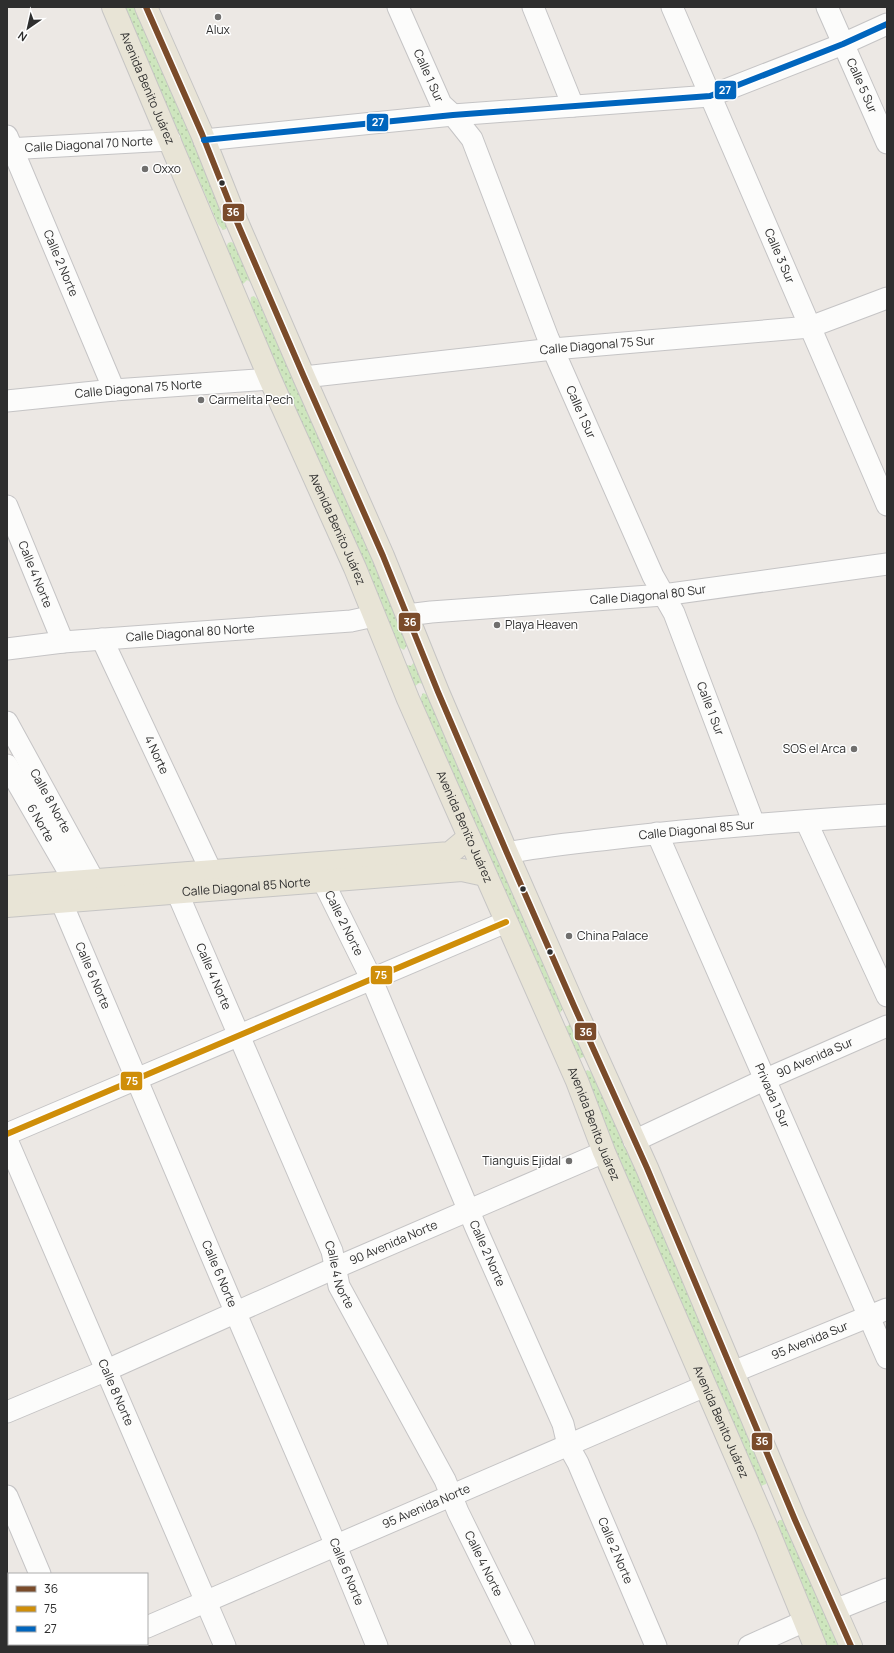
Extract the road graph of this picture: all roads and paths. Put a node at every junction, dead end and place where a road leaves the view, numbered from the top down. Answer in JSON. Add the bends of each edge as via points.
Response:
{"nodes":[{"id":1,"x":113,"y":7,"type":"edge"},
{"id":2,"x":146,"y":7,"type":"edge"},
{"id":3,"x":398,"y":7,"type":"edge"},
{"id":4,"x":534,"y":7,"type":"edge"},
{"id":5,"x":672,"y":7,"type":"edge"},
{"id":6,"x":827,"y":7,"type":"edge"},
{"id":7,"x":887,"y":24,"type":"edge"},
{"id":8,"x":843,"y":44,"type":"junction"},
{"id":9,"x":710,"y":96,"type":"junction"},
{"id":10,"x":573,"y":106,"type":"junction"},
{"id":11,"x":453,"y":115,"type":"junction"},
{"id":12,"x":170,"y":140,"type":"junction"},
{"id":13,"x":204,"y":140,"type":"junction"},
{"id":14,"x":887,"y":143,"type":"edge"},
{"id":15,"x":9,"y":145,"type":"edge"},
{"id":16,"x":237,"y":222,"type":"junction"},
{"id":17,"x":208,"y":230,"type":"junction"},
{"id":18,"x":267,"y":292,"type":"junction"},
{"id":19,"x":887,"y":298,"type":"edge"},
{"id":20,"x":238,"y":300,"type":"junction"},
{"id":21,"x":810,"y":327,"type":"junction"},
{"id":22,"x":553,"y":349,"type":"junction"},
{"id":23,"x":304,"y":378,"type":"junction"},
{"id":24,"x":270,"y":379,"type":"junction"},
{"id":25,"x":114,"y":390,"type":"junction"},
{"id":26,"x":7,"y":401,"type":"edge"},
{"id":27,"x":887,"y":505,"type":"edge"},
{"id":28,"x":7,"y":506,"type":"edge"},
{"id":29,"x":887,"y":564,"type":"edge"},
{"id":30,"x":663,"y":596,"type":"junction"},
{"id":31,"x":407,"y":615,"type":"junction"},
{"id":32,"x":374,"y":616,"type":"junction"},
{"id":33,"x":102,"y":639,"type":"junction"},
{"id":34,"x":418,"y":639,"type":"junction"},
{"id":35,"x":63,"y":642,"type":"junction"},
{"id":36,"x":386,"y":645,"type":"junction"},
{"id":37,"x":7,"y":649,"type":"edge"},
{"id":38,"x":438,"y":692,"type":"junction"},
{"id":39,"x":408,"y":699,"type":"junction"},
{"id":40,"x":7,"y":722,"type":"edge"},
{"id":41,"x":7,"y":765,"type":"edge"},
{"id":42,"x":887,"y":815,"type":"edge"},
{"id":43,"x":806,"y":821,"type":"junction"},
{"id":44,"x":754,"y":824,"type":"junction"},
{"id":45,"x":657,"y":833,"type":"junction"},
{"id":46,"x":468,"y":837,"type":"junction"},
{"id":47,"x":507,"y":852,"type":"junction"},
{"id":48,"x":211,"y":871,"type":"junction"},
{"id":49,"x":318,"y":872,"type":"junction"},
{"id":50,"x":485,"y":875,"type":"junction"},
{"id":51,"x":83,"y":880,"type":"junction"},
{"id":52,"x":7,"y":887,"type":"edge"},
{"id":53,"x":177,"y":892,"type":"junction"},
{"id":54,"x":61,"y":901,"type":"junction"},
{"id":55,"x":7,"y":906,"type":"edge"},
{"id":56,"x":506,"y":922,"type":"junction"},
{"id":57,"x":371,"y":978,"type":"junction"},
{"id":58,"x":887,"y":996,"type":"edge"},
{"id":59,"x":574,"y":1006,"type":"junction"},
{"id":60,"x":546,"y":1013,"type":"junction"},
{"id":61,"x":887,"y":1026,"type":"edge"},
{"id":62,"x":239,"y":1035,"type":"junction"},
{"id":63,"x":603,"y":1072,"type":"junction"},
{"id":64,"x":136,"y":1079,"type":"junction"},
{"id":65,"x":764,"y":1080,"type":"junction"},
{"id":66,"x":577,"y":1081,"type":"junction"},
{"id":67,"x":7,"y":1134,"type":"edge"},
{"id":68,"x":7,"y":1140,"type":"edge"},
{"id":69,"x":634,"y":1141,"type":"junction"},
{"id":70,"x":604,"y":1152,"type":"junction"},
{"id":71,"x":469,"y":1210,"type":"junction"},
{"id":72,"x":335,"y":1268,"type":"junction"},
{"id":73,"x":887,"y":1309,"type":"edge"},
{"id":74,"x":236,"y":1312,"type":"junction"},
{"id":75,"x":868,"y":1316,"type":"junction"},
{"id":76,"x":887,"y":1358,"type":"edge"},
{"id":77,"x":107,"y":1370,"type":"junction"},
{"id":78,"x":733,"y":1372,"type":"junction"},
{"id":79,"x":705,"y":1386,"type":"junction"},
{"id":80,"x":7,"y":1412,"type":"edge"},
{"id":81,"x":568,"y":1445,"type":"junction"},
{"id":82,"x":778,"y":1480,"type":"junction"},
{"id":83,"x":748,"y":1489,"type":"junction"},
{"id":84,"x":7,"y":1496,"type":"edge"},
{"id":85,"x":451,"y":1496,"type":"junction"},
{"id":86,"x":795,"y":1520,"type":"junction"},
{"id":87,"x":766,"y":1526,"type":"junction"},
{"id":88,"x":336,"y":1545,"type":"junction"},
{"id":89,"x":40,"y":1573,"type":"edge"},
{"id":90,"x":887,"y":1589,"type":"edge"},
{"id":91,"x":206,"y":1602,"type":"junction"},
{"id":92,"x":835,"y":1610,"type":"junction"},
{"id":93,"x":805,"y":1621,"type":"junction"},
{"id":94,"x":148,"y":1627,"type":"edge"},
{"id":95,"x":225,"y":1646,"type":"edge"},
{"id":96,"x":377,"y":1646,"type":"edge"},
{"id":97,"x":524,"y":1646,"type":"edge"},
{"id":98,"x":656,"y":1646,"type":"edge"},
{"id":99,"x":749,"y":1646,"type":"edge"},
{"id":100,"x":815,"y":1646,"type":"edge"},
{"id":101,"x":850,"y":1646,"type":"edge"}],
"edges":[{"from":1,"to":12,"type":"main road","name":"Avenida Benito Juárez"},
{"from":2,"to":13,"type":"main road"},
{"from":3,"to":11,"type":"street","name":"Calle 1 Sur","via":[[441,104]]},
{"from":4,"to":10,"type":"street"},
{"from":5,"to":9,"type":"street","name":"Calle 3 Sur"},
{"from":6,"to":8,"type":"street","name":"Calle 5 Sur"},
{"from":7,"to":8,"type":"street"},
{"from":8,"to":9,"type":"street"},
{"from":8,"to":14,"type":"street","name":"Calle 5 Sur"},
{"from":9,"to":10,"type":"street"},
{"from":9,"to":21,"type":"street","name":"Calle 3 Sur"},
{"from":10,"to":11,"type":"street"},
{"from":11,"to":13,"type":"street"},
{"from":11,"to":22,"type":"street","name":"Calle 1 Sur","via":[[472,138]]},
{"from":12,"to":15,"type":"street","name":"Calle Diagonal 70 Norte"},
{"from":12,"to":17,"type":"main road","name":"Avenida Benito Juárez"},
{"from":13,"to":16,"type":"main road"},
{"from":15,"to":25,"type":"street","name":"Calle 2 Norte"},
{"from":16,"to":17,"type":"main road","via":[[233,230],[225,235]]},
{"from":16,"to":18,"type":"main road"},
{"from":17,"to":20,"type":"main road","name":"Avenida Benito Juárez"},
{"from":18,"to":20,"type":"main road","via":[[250,285]]},
{"from":18,"to":23,"type":"main road"},
{"from":19,"to":21,"type":"street","name":"Calle Diagonal 75 Sur"},
{"from":20,"to":24,"type":"main road","name":"Avenida Benito Juárez"},
{"from":21,"to":22,"type":"street","name":"Calle Diagonal 75 Sur"},
{"from":21,"to":27,"type":"street","name":"Calle 3 Sur"},
{"from":22,"to":23,"type":"street","name":"Calle Diagonal 75 Sur"},
{"from":22,"to":30,"type":"street","name":"Calle 1 Sur"},
{"from":23,"to":31,"type":"main road"},
{"from":24,"to":25,"type":"street","name":"Calle Diagonal 75 Norte"},
{"from":24,"to":32,"type":"main road","name":"Avenida Benito Juárez"},
{"from":25,"to":26,"type":"street","name":"Calle Diagonal 75 Norte"},
{"from":28,"to":35,"type":"street","name":"Calle 4 Norte"},
{"from":29,"to":30,"type":"street","name":"Calle Diagonal 80 Sur"},
{"from":30,"to":31,"type":"street","name":"Calle Diagonal 80 Sur"},
{"from":30,"to":44,"type":"street","name":"Calle 1 Sur","via":[[674,613]]},
{"from":31,"to":34,"type":"main road"},
{"from":32,"to":33,"type":"street","name":"Calle Diagonal 80 Norte","via":[[351,621]]},
{"from":32,"to":36,"type":"main road","name":"Avenida Benito Juárez"},
{"from":33,"to":35,"type":"street","name":"Calle Diagonal 80 Norte"},
{"from":33,"to":48,"type":"street","name":"4 Norte"},
{"from":34,"to":36,"type":"main road","via":[[405,656]]},
{"from":34,"to":38,"type":"main road"},
{"from":35,"to":37,"type":"street","name":"Calle Diagonal 80 Norte"},
{"from":36,"to":39,"type":"main road","name":"Avenida Benito Juárez"},
{"from":38,"to":39,"type":"main road","via":[[422,688]]},
{"from":38,"to":47,"type":"main road"},
{"from":39,"to":46,"type":"main road","name":"Avenida Benito Juárez"},
{"from":40,"to":51,"type":"street","name":"Calle 8 Norte"},
{"from":41,"to":51,"type":"street","name":"6 Norte"},
{"from":42,"to":43,"type":"street","name":"Calle Diagonal 85 Sur"},
{"from":43,"to":44,"type":"street","name":"Calle Diagonal 85 Sur"},
{"from":43,"to":58,"type":"street"},
{"from":44,"to":45,"type":"street","name":"Calle Diagonal 85 Sur"},
{"from":45,"to":47,"type":"street","name":"Calle Diagonal 85 Sur"},
{"from":45,"to":65,"type":"street","name":"Privada 1 Sur"},
{"from":46,"to":49,"type":"main road","name":"Calle Diagonal 85 Norte","via":[[450,853]]},
{"from":46,"to":50,"type":"main road","name":"Avenida Benito Juárez"},
{"from":47,"to":59,"type":"main road"},
{"from":48,"to":49,"type":"main road","name":"Calle Diagonal 85 Norte"},
{"from":48,"to":51,"type":"main road","name":"Calle Diagonal 85 Norte"},
{"from":49,"to":50,"type":"main road","name":"Calle Diagonal 85 Norte","via":[[462,870]]},
{"from":49,"to":53,"type":"main road","name":"Calle Diagonal 85 Norte"},
{"from":49,"to":57,"type":"street","name":"Calle 2 Norte"},
{"from":50,"to":56,"type":"main road","name":"Avenida Benito Juárez"},
{"from":51,"to":52,"type":"main road","name":"Calle Diagonal 85 Norte"},
{"from":53,"to":54,"type":"main road","name":"Calle Diagonal 85 Norte"},
{"from":53,"to":62,"type":"street","name":"Calle 4 Norte"},
{"from":54,"to":55,"type":"main road","name":"Calle Diagonal 85 Norte"},
{"from":54,"to":64,"type":"street","name":"Calle 6 Norte"},
{"from":56,"to":57,"type":"street"},
{"from":56,"to":60,"type":"main road","name":"Avenida Benito Juárez"},
{"from":57,"to":62,"type":"street"},
{"from":57,"to":71,"type":"street","name":"Calle 2 Norte"},
{"from":59,"to":60,"type":"main road","via":[[561,1020]]},
{"from":59,"to":63,"type":"main road"},
{"from":60,"to":66,"type":"main road","name":"Avenida Benito Juárez"},
{"from":61,"to":65,"type":"street","name":"90 Avenida Sur"},
{"from":62,"to":64,"type":"street"},
{"from":62,"to":72,"type":"street","name":"Calle 4 Norte","via":[[332,1251]]},
{"from":63,"to":66,"type":"main road","via":[[587,1064],[583,1066]]},
{"from":63,"to":69,"type":"main road"},
{"from":64,"to":67,"type":"street"},
{"from":64,"to":74,"type":"street","name":"Calle 6 Norte"},
{"from":65,"to":69,"type":"street","name":"90 Avenida Sur"},
{"from":65,"to":75,"type":"street","name":"Privada 1 Sur"},
{"from":66,"to":70,"type":"main road","name":"Avenida Benito Juárez"},
{"from":68,"to":77,"type":"street","name":"Calle 8 Norte"},
{"from":69,"to":78,"type":"main road"},
{"from":70,"to":71,"type":"street","name":"90 Avenida Norte"},
{"from":70,"to":79,"type":"main road","name":"Avenida Benito Juárez"},
{"from":71,"to":72,"type":"street","name":"90 Avenida Norte"},
{"from":71,"to":81,"type":"street","name":"Calle 2 Norte","via":[[562,1424]]},
{"from":72,"to":74,"type":"street","name":"90 Avenida Norte"},
{"from":72,"to":85,"type":"street","name":"Calle 4 Norte","via":[[339,1286],[445,1480]]},
{"from":73,"to":75,"type":"street","name":"95 Avenida Sur"},
{"from":74,"to":77,"type":"street","name":"90 Avenida Norte"},
{"from":74,"to":88,"type":"street","name":"Calle 6 Norte"},
{"from":75,"to":76,"type":"street","name":"Privada 1 Sur"},
{"from":75,"to":78,"type":"street","name":"95 Avenida Sur"},
{"from":77,"to":80,"type":"street","name":"90 Avenida Norte"},
{"from":77,"to":91,"type":"street","name":"Calle 8 Norte"},
{"from":78,"to":82,"type":"main road"},
{"from":79,"to":81,"type":"street","name":"95 Avenida Norte"},
{"from":79,"to":83,"type":"main road","name":"Avenida Benito Juárez"},
{"from":81,"to":85,"type":"street","name":"95 Avenida Norte"},
{"from":81,"to":98,"type":"street","name":"Calle 2 Norte"},
{"from":82,"to":83,"type":"main road","via":[[770,1492],[765,1494]]},
{"from":82,"to":86,"type":"main road"},
{"from":83,"to":87,"type":"main road","name":"Avenida Benito Juárez"},
{"from":84,"to":89,"type":"street"},
{"from":85,"to":88,"type":"street","name":"95 Avenida Norte"},
{"from":85,"to":97,"type":"street","name":"Calle 4 Norte"},
{"from":86,"to":87,"type":"main road","via":[[780,1513],[774,1514]]},
{"from":86,"to":92,"type":"main road"},
{"from":87,"to":93,"type":"main road","name":"Avenida Benito Juárez"},
{"from":88,"to":91,"type":"street","name":"95 Avenida Norte"},
{"from":88,"to":96,"type":"street","name":"Calle 6 Norte"},
{"from":90,"to":92,"type":"street"},
{"from":91,"to":94,"type":"street","name":"95 Avenida Norte"},
{"from":91,"to":95,"type":"street","name":"Calle 8 Norte"},
{"from":92,"to":101,"type":"main road"},
{"from":93,"to":99,"type":"street"},
{"from":93,"to":100,"type":"main road","name":"Avenida Benito Juárez"}]}
